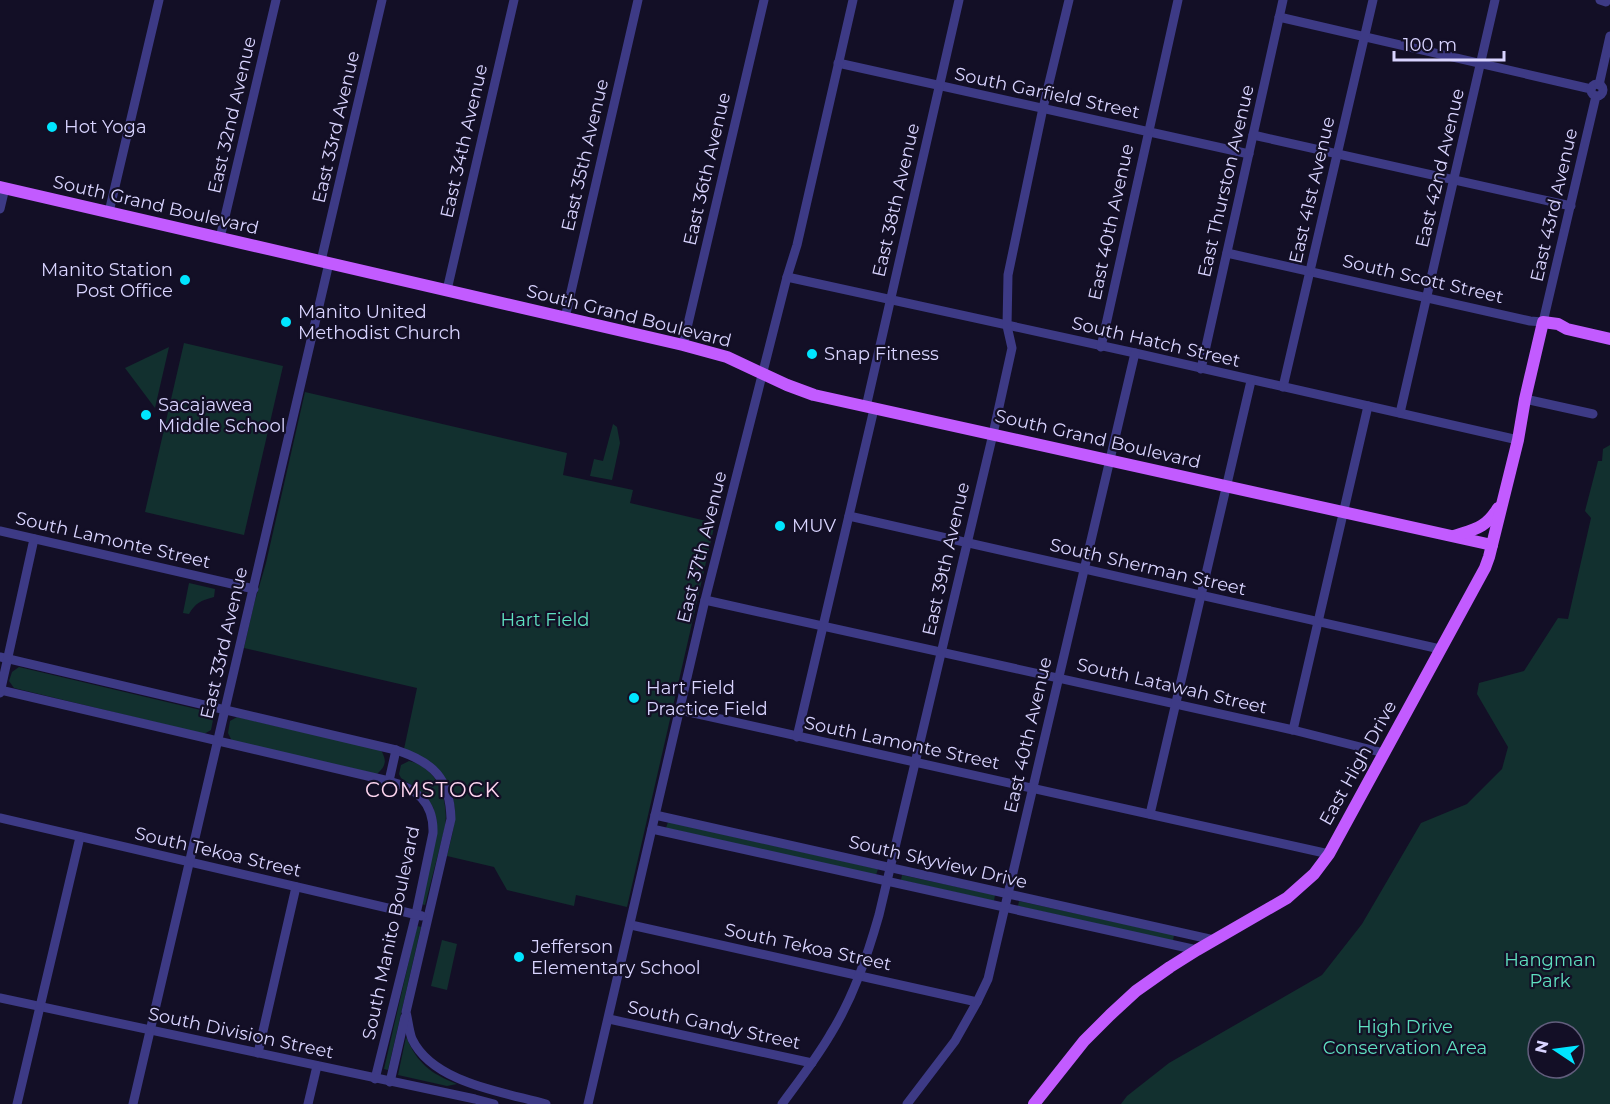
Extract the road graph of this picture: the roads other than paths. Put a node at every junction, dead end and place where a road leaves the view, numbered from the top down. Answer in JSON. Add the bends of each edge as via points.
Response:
{"nodes":[{"id":1,"x":159,"y":0,"type":"edge"},
{"id":2,"x":276,"y":0,"type":"edge"},
{"id":3,"x":382,"y":0,"type":"edge"},
{"id":4,"x":514,"y":0,"type":"edge"},
{"id":5,"x":638,"y":0,"type":"edge"},
{"id":6,"x":764,"y":0,"type":"edge"},
{"id":7,"x":853,"y":0,"type":"edge"},
{"id":8,"x":959,"y":0,"type":"edge"},
{"id":9,"x":1069,"y":0,"type":"edge"},
{"id":10,"x":1178,"y":0,"type":"edge"},
{"id":11,"x":1283,"y":0,"type":"edge"},
{"id":12,"x":1373,"y":0,"type":"edge"},
{"id":13,"x":1495,"y":0,"type":"edge"},
{"id":14,"x":1279,"y":17,"type":"junction"},
{"id":15,"x":1365,"y":36,"type":"junction"},
{"id":16,"x":1610,"y":36,"type":"edge"},
{"id":17,"x":838,"y":63,"type":"junction"},
{"id":18,"x":1481,"y":63,"type":"junction"},
{"id":19,"x":939,"y":87,"type":"junction"},
{"id":20,"x":1600,"y":91,"type":"edge"},
{"id":21,"x":1043,"y":108,"type":"junction"},
{"id":22,"x":1148,"y":131,"type":"junction"},
{"id":23,"x":1253,"y":135,"type":"junction"},
{"id":24,"x":1249,"y":154,"type":"junction"},
{"id":25,"x":1337,"y":154,"type":"junction"},
{"id":26,"x":1454,"y":180,"type":"junction"},
{"id":27,"x":2,"y":188,"type":"edge"},
{"id":28,"x":1571,"y":206,"type":"junction"},
{"id":29,"x":0,"y":209,"type":"edge"},
{"id":30,"x":109,"y":212,"type":"junction"},
{"id":31,"x":220,"y":238,"type":"junction"},
{"id":32,"x":1227,"y":253,"type":"junction"},
{"id":33,"x":325,"y":262,"type":"junction"},
{"id":34,"x":1310,"y":272,"type":"junction"},
{"id":35,"x":787,"y":277,"type":"junction"},
{"id":36,"x":447,"y":290,"type":"junction"},
{"id":37,"x":1426,"y":298,"type":"junction"},
{"id":38,"x":890,"y":300,"type":"junction"},
{"id":39,"x":565,"y":318,"type":"junction"},
{"id":40,"x":1543,"y":322,"type":"junction"},
{"id":41,"x":1007,"y":326,"type":"junction"},
{"id":42,"x":1567,"y":329,"type":"junction"},
{"id":43,"x":1610,"y":339,"type":"edge"},
{"id":44,"x":683,"y":345,"type":"junction"},
{"id":45,"x":1101,"y":346,"type":"junction"},
{"id":46,"x":1135,"y":353,"type":"junction"},
{"id":47,"x":1535,"y":353,"type":"junction"},
{"id":48,"x":1201,"y":369,"type":"junction"},
{"id":49,"x":763,"y":374,"type":"junction"},
{"id":50,"x":1251,"y":381,"type":"junction"},
{"id":51,"x":1283,"y":387,"type":"junction"},
{"id":52,"x":1525,"y":399,"type":"junction"},
{"id":53,"x":1368,"y":406,"type":"junction"},
{"id":54,"x":870,"y":408,"type":"junction"},
{"id":55,"x":1400,"y":413,"type":"junction"},
{"id":56,"x":1593,"y":414,"type":"dead end"},
{"id":57,"x":993,"y":434,"type":"junction"},
{"id":58,"x":1518,"y":440,"type":"junction"},
{"id":59,"x":1109,"y":460,"type":"junction"},
{"id":60,"x":1226,"y":486,"type":"junction"},
{"id":61,"x":1503,"y":499,"type":"junction"},
{"id":62,"x":1343,"y":512,"type":"junction"},
{"id":63,"x":849,"y":516,"type":"junction"},
{"id":64,"x":0,"y":531,"type":"edge"},
{"id":65,"x":1453,"y":536,"type":"junction"},
{"id":66,"x":34,"y":539,"type":"junction"},
{"id":67,"x":967,"y":543,"type":"junction"},
{"id":68,"x":1492,"y":545,"type":"junction"},
{"id":69,"x":1083,"y":569,"type":"junction"},
{"id":70,"x":254,"y":589,"type":"junction"},
{"id":71,"x":1201,"y":596,"type":"junction"},
{"id":72,"x":705,"y":600,"type":"junction"},
{"id":73,"x":1318,"y":621,"type":"junction"},
{"id":74,"x":823,"y":626,"type":"junction"},
{"id":75,"x":1440,"y":650,"type":"junction"},
{"id":76,"x":941,"y":651,"type":"junction"},
{"id":77,"x":4,"y":658,"type":"edge"},
{"id":78,"x":1059,"y":678,"type":"junction"},
{"id":79,"x":0,"y":691,"type":"edge"},
{"id":80,"x":1175,"y":704,"type":"junction"},
{"id":81,"x":226,"y":710,"type":"junction"},
{"id":82,"x":680,"y":710,"type":"junction"},
{"id":83,"x":1293,"y":730,"type":"junction"},
{"id":84,"x":797,"y":736,"type":"junction"},
{"id":85,"x":217,"y":741,"type":"junction"},
{"id":86,"x":396,"y":750,"type":"junction"},
{"id":87,"x":1384,"y":753,"type":"junction"},
{"id":88,"x":915,"y":762,"type":"junction"},
{"id":89,"x":388,"y":781,"type":"junction"},
{"id":90,"x":1032,"y":788,"type":"junction"},
{"id":91,"x":1150,"y":814,"type":"junction"},
{"id":92,"x":655,"y":815,"type":"junction"},
{"id":93,"x":0,"y":818,"type":"edge"},
{"id":94,"x":652,"y":829,"type":"junction"},
{"id":95,"x":80,"y":837,"type":"junction"},
{"id":96,"x":1329,"y":854,"type":"junction"},
{"id":97,"x":189,"y":862,"type":"junction"},
{"id":98,"x":891,"y":868,"type":"junction"},
{"id":99,"x":888,"y":881,"type":"junction"},
{"id":100,"x":296,"y":887,"type":"junction"},
{"id":101,"x":1008,"y":894,"type":"junction"},
{"id":102,"x":1005,"y":908,"type":"junction"},
{"id":103,"x":416,"y":914,"type":"junction"},
{"id":104,"x":429,"y":917,"type":"junction"},
{"id":105,"x":630,"y":925,"type":"junction"},
{"id":106,"x":1214,"y":940,"type":"junction"},
{"id":107,"x":1197,"y":950,"type":"junction"},
{"id":108,"x":860,"y":975,"type":"junction"},
{"id":109,"x":0,"y":998,"type":"edge"},
{"id":110,"x":977,"y":1002,"type":"junction"},
{"id":111,"x":41,"y":1007,"type":"junction"},
{"id":112,"x":406,"y":1012,"type":"junction"},
{"id":113,"x":609,"y":1018,"type":"junction"},
{"id":114,"x":150,"y":1030,"type":"junction"},
{"id":115,"x":258,"y":1053,"type":"junction"},
{"id":116,"x":812,"y":1063,"type":"junction"},
{"id":117,"x":317,"y":1066,"type":"junction"},
{"id":118,"x":375,"y":1079,"type":"junction"},
{"id":119,"x":390,"y":1082,"type":"junction"},
{"id":120,"x":479,"y":1086,"type":"junction"},
{"id":121,"x":474,"y":1101,"type":"edge"},
{"id":122,"x":18,"y":1104,"type":"edge"},
{"id":123,"x":133,"y":1104,"type":"edge"},
{"id":124,"x":308,"y":1104,"type":"edge"},
{"id":125,"x":494,"y":1104,"type":"edge"},
{"id":126,"x":546,"y":1104,"type":"edge"},
{"id":127,"x":588,"y":1104,"type":"edge"},
{"id":128,"x":782,"y":1104,"type":"edge"},
{"id":129,"x":907,"y":1104,"type":"edge"},
{"id":130,"x":1034,"y":1104,"type":"edge"}],
"edges":[{"from":1,"to":30,"type":"street"},
{"from":2,"to":31,"type":"street","name":"East 32nd Avenue"},
{"from":3,"to":33,"type":"street","name":"East 33rd Avenue"},
{"from":4,"to":36,"type":"street","name":"East 34th Avenue"},
{"from":5,"to":39,"type":"street","name":"East 35th Avenue"},
{"from":6,"to":44,"type":"street","name":"East 36th Avenue"},
{"from":7,"to":17,"type":"street","name":"East 37th Avenue"},
{"from":8,"to":19,"type":"street","name":"East 38th Avenue"},
{"from":9,"to":21,"type":"street","name":"East 39th Avenue"},
{"from":10,"to":22,"type":"street","name":"East 40th Avenue"},
{"from":11,"to":14,"type":"street","name":"East Thurston Avenue"},
{"from":12,"to":15,"type":"street","name":"East 41st Avenue"},
{"from":13,"to":18,"type":"street","name":"East 42nd Avenue"},
{"from":14,"to":15,"type":"street"},
{"from":14,"to":23,"type":"street","name":"East Thurston Avenue"},
{"from":15,"to":18,"type":"street"},
{"from":15,"to":25,"type":"street","name":"East 41st Avenue"},
{"from":16,"to":20,"type":"street","name":"East 43rd Avenue"},
{"from":17,"to":19,"type":"street","name":"South Garfield Street"},
{"from":17,"to":35,"type":"street","name":"East 37th Avenue"},
{"from":18,"to":20,"type":"street"},
{"from":18,"to":26,"type":"street","name":"East 42nd Avenue"},
{"from":19,"to":21,"type":"street","name":"South Garfield Street"},
{"from":19,"to":38,"type":"street","name":"East 38th Avenue"},
{"from":20,"to":28,"type":"street","name":"East 43rd Avenue"},
{"from":21,"to":22,"type":"street","name":"South Garfield Street"},
{"from":21,"to":41,"type":"street","name":"East 39th Avenue","via":[[1008,275]]},
{"from":22,"to":24,"type":"street","name":"South Garfield Street"},
{"from":22,"to":45,"type":"street","name":"East 40th Avenue"},
{"from":23,"to":24,"type":"street","name":"East Thurston Avenue"},
{"from":23,"to":25,"type":"street"},
{"from":24,"to":32,"type":"street","name":"East Thurston Avenue"},
{"from":25,"to":26,"type":"street"},
{"from":25,"to":34,"type":"street","name":"East 41st Avenue"},
{"from":26,"to":28,"type":"street"},
{"from":26,"to":37,"type":"street","name":"East 42nd Avenue"},
{"from":27,"to":29,"type":"street"},
{"from":27,"to":30,"type":"main road","name":"South Grand Boulevard"},
{"from":28,"to":40,"type":"street","name":"East 43rd Avenue"},
{"from":30,"to":31,"type":"main road","name":"South Grand Boulevard"},
{"from":31,"to":33,"type":"main road","name":"South Grand Boulevard"},
{"from":32,"to":34,"type":"street","name":"South Scott Street"},
{"from":32,"to":48,"type":"street","name":"East Thurston Avenue"},
{"from":33,"to":36,"type":"main road","name":"South Grand Boulevard"},
{"from":33,"to":70,"type":"street","name":"East 33rd Avenue"},
{"from":34,"to":37,"type":"street","name":"South Scott Street"},
{"from":34,"to":51,"type":"street","name":"East 41st Avenue"},
{"from":35,"to":38,"type":"street","name":"South Hatch Street"},
{"from":35,"to":49,"type":"street","name":"East 37th Avenue"},
{"from":36,"to":39,"type":"main road","name":"South Grand Boulevard"},
{"from":37,"to":40,"type":"street","name":"South Scott Street"},
{"from":37,"to":55,"type":"street","name":"East 42nd Avenue"},
{"from":38,"to":41,"type":"street","name":"South Hatch Street"},
{"from":38,"to":54,"type":"street","name":"East 38th Avenue"},
{"from":39,"to":44,"type":"main road","name":"South Grand Boulevard"},
{"from":40,"to":42,"type":"main road","name":"South Scott Street"},
{"from":40,"to":47,"type":"main road","name":"East High Drive"},
{"from":41,"to":45,"type":"street","name":"South Hatch Street"},
{"from":41,"to":57,"type":"street","name":"East 39th Avenue","via":[[1012,348]]},
{"from":42,"to":43,"type":"main road","name":"South Scott Street"},
{"from":42,"to":47,"type":"main road","via":[[1550,333]]},
{"from":44,"to":49,"type":"main road","name":"South Grand Boulevard","via":[[727,357]]},
{"from":45,"to":46,"type":"street","name":"South Hatch Street"},
{"from":46,"to":48,"type":"street","name":"South Hatch Street"},
{"from":46,"to":59,"type":"street","name":"East 40th Avenue"},
{"from":47,"to":52,"type":"main road","name":"East High Drive"},
{"from":48,"to":50,"type":"street","name":"South Hatch Street"},
{"from":49,"to":54,"type":"main road","name":"South Grand Boulevard","via":[[814,395]]},
{"from":49,"to":72,"type":"street","name":"East 37th Avenue"},
{"from":50,"to":51,"type":"street","name":"South Hatch Street"},
{"from":50,"to":60,"type":"street"},
{"from":51,"to":53,"type":"street","name":"South Hatch Street"},
{"from":52,"to":56,"type":"street"},
{"from":52,"to":58,"type":"main road","name":"East High Drive"},
{"from":53,"to":55,"type":"street","name":"South Hatch Street"},
{"from":53,"to":62,"type":"street"},
{"from":54,"to":57,"type":"main road","name":"South Grand Boulevard"},
{"from":54,"to":63,"type":"street","name":"East 38th Avenue"},
{"from":55,"to":58,"type":"street","name":"South Hatch Street"},
{"from":57,"to":59,"type":"main road","name":"South Grand Boulevard"},
{"from":57,"to":67,"type":"street","name":"East 39th Avenue"},
{"from":58,"to":61,"type":"main road","name":"East High Drive"},
{"from":59,"to":60,"type":"main road","name":"South Grand Boulevard"},
{"from":59,"to":69,"type":"street","name":"East 40th Avenue"},
{"from":60,"to":62,"type":"main road","name":"South Grand Boulevard"},
{"from":60,"to":71,"type":"street"},
{"from":61,"to":65,"type":"main road","via":[[1484,525]]},
{"from":61,"to":68,"type":"main road","name":"East High Drive"},
{"from":62,"to":65,"type":"main road","name":"South Grand Boulevard"},
{"from":62,"to":73,"type":"street"},
{"from":63,"to":67,"type":"street","name":"South Sherman Street"},
{"from":63,"to":74,"type":"street","name":"East 38th Avenue"},
{"from":64,"to":66,"type":"street","name":"South Lamonte Street"},
{"from":65,"to":68,"type":"main road","name":"South Grand Boulevard"},
{"from":66,"to":70,"type":"street","name":"South Lamonte Street"},
{"from":66,"to":77,"type":"street"},
{"from":67,"to":69,"type":"street","name":"South Sherman Street"},
{"from":67,"to":76,"type":"street","name":"East 39th Avenue"},
{"from":68,"to":75,"type":"main road","name":"East High Drive","via":[[1485,568]]},
{"from":69,"to":71,"type":"street","name":"South Sherman Street"},
{"from":69,"to":78,"type":"street","name":"East 40th Avenue"},
{"from":70,"to":81,"type":"street","name":"East 33rd Avenue"},
{"from":71,"to":73,"type":"street","name":"South Sherman Street"},
{"from":71,"to":80,"type":"street"},
{"from":72,"to":74,"type":"street","name":"South Latawah Street"},
{"from":72,"to":82,"type":"street","name":"East 37th Avenue"},
{"from":73,"to":75,"type":"street","name":"South Sherman Street"},
{"from":73,"to":83,"type":"street"},
{"from":74,"to":76,"type":"street","name":"South Latawah Street"},
{"from":74,"to":84,"type":"street","name":"East 38th Avenue"},
{"from":75,"to":87,"type":"main road","name":"East High Drive"},
{"from":76,"to":78,"type":"street","name":"South Latawah Street"},
{"from":76,"to":88,"type":"street","name":"East 39th Avenue"},
{"from":77,"to":79,"type":"street"},
{"from":77,"to":81,"type":"street","name":"South Manito Boulevard"},
{"from":78,"to":80,"type":"street","name":"South Latawah Street"},
{"from":78,"to":90,"type":"street","name":"East 40th Avenue"},
{"from":79,"to":85,"type":"street","name":"South Manito Boulevard"},
{"from":80,"to":83,"type":"street","name":"South Latawah Street"},
{"from":80,"to":91,"type":"street"},
{"from":81,"to":85,"type":"street","name":"East 33rd Avenue"},
{"from":81,"to":86,"type":"street","name":"South Manito Boulevard"},
{"from":82,"to":84,"type":"street","name":"South Lamonte Street"},
{"from":82,"to":92,"type":"street","name":"East 37th Avenue"},
{"from":83,"to":87,"type":"street","name":"South Latawah Street"},
{"from":84,"to":88,"type":"street","name":"South Lamonte Street"},
{"from":85,"to":89,"type":"street","name":"South Manito Boulevard"},
{"from":85,"to":97,"type":"street","name":"East 33rd Avenue"},
{"from":86,"to":89,"type":"street"},
{"from":86,"to":104,"type":"street","name":"South Manito Boulevard","via":[[425,762],[439,776],[449,796],[451,819]]},
{"from":87,"to":96,"type":"main road","name":"East High Drive"},
{"from":88,"to":90,"type":"street","name":"South Lamonte Street"},
{"from":88,"to":98,"type":"street","name":"East 39th Avenue"},
{"from":89,"to":103,"type":"street","name":"South Manito Boulevard","via":[[402,784],[419,795],[433,825]]},
{"from":90,"to":91,"type":"street","name":"South Lamonte Street"},
{"from":90,"to":101,"type":"street","name":"East 40th Avenue"},
{"from":91,"to":96,"type":"street","name":"South Lamonte Street"},
{"from":92,"to":94,"type":"street","name":"East 37th Avenue"},
{"from":92,"to":98,"type":"street","name":"South Skyview Drive"},
{"from":93,"to":95,"type":"street","name":"South Tekoa Street"},
{"from":94,"to":99,"type":"street","name":"South Skyview Drive"},
{"from":94,"to":105,"type":"street","name":"East 37th Avenue"},
{"from":95,"to":97,"type":"street","name":"South Tekoa Street"},
{"from":95,"to":111,"type":"street"},
{"from":96,"to":106,"type":"main road","name":"East High Drive","via":[[1287,898]]},
{"from":97,"to":100,"type":"street","name":"South Tekoa Street"},
{"from":97,"to":114,"type":"street","name":"East 33rd Avenue"},
{"from":98,"to":99,"type":"street","name":"East 39th Avenue"},
{"from":98,"to":101,"type":"street","name":"South Skyview Drive"},
{"from":99,"to":102,"type":"street","name":"South Skyview Drive"},
{"from":99,"to":108,"type":"street","name":"East 39th Avenue"},
{"from":100,"to":103,"type":"street","name":"South Tekoa Street"},
{"from":100,"to":115,"type":"street"},
{"from":101,"to":102,"type":"street","name":"East 40th Avenue"},
{"from":101,"to":106,"type":"street","name":"South Skyview Drive"},
{"from":102,"to":107,"type":"street","name":"South Skyview Drive"},
{"from":102,"to":110,"type":"street","name":"East 40th Avenue","via":[[988,979]]},
{"from":103,"to":104,"type":"street","name":"South Tekoa Street"},
{"from":103,"to":118,"type":"street","name":"South Manito Boulevard"},
{"from":104,"to":112,"type":"street","name":"South Manito Boulevard"},
{"from":105,"to":108,"type":"street","name":"South Tekoa Street"},
{"from":105,"to":113,"type":"street","name":"East 37th Avenue"},
{"from":106,"to":107,"type":"main road","name":"East High Drive"},
{"from":107,"to":130,"type":"main road","name":"East High Drive","via":[[1136,991],[1110,1015]]},
{"from":108,"to":110,"type":"street","name":"South Tekoa Street"},
{"from":108,"to":116,"type":"street","name":"East 39th Avenue","via":[[831,1035]]},
{"from":109,"to":111,"type":"street","name":"South Division Street"},
{"from":110,"to":129,"type":"street","name":"East 40th Avenue","via":[[955,1041]]},
{"from":111,"to":114,"type":"street","name":"South Division Street"},
{"from":111,"to":122,"type":"street"},
{"from":112,"to":119,"type":"street"},
{"from":112,"to":120,"type":"street","name":"South Manito Boulevard","via":[[412,1038],[423,1056],[435,1067]]},
{"from":113,"to":116,"type":"street","name":"South Gandy Street"},
{"from":113,"to":127,"type":"street","name":"East 37th Avenue"},
{"from":114,"to":115,"type":"street","name":"South Division Street"},
{"from":114,"to":123,"type":"street","name":"East 33rd Avenue"},
{"from":115,"to":117,"type":"street","name":"South Division Street"},
{"from":116,"to":128,"type":"street","name":"East 39th Avenue"},
{"from":117,"to":118,"type":"street","name":"South Division Street"},
{"from":117,"to":124,"type":"street"},
{"from":118,"to":119,"type":"street","name":"South Division Street"},
{"from":119,"to":121,"type":"street","name":"South Division Street"},
{"from":120,"to":121,"type":"street"},
{"from":120,"to":126,"type":"street","name":"South Manito Boulevard"},
{"from":121,"to":125,"type":"street"}]}
